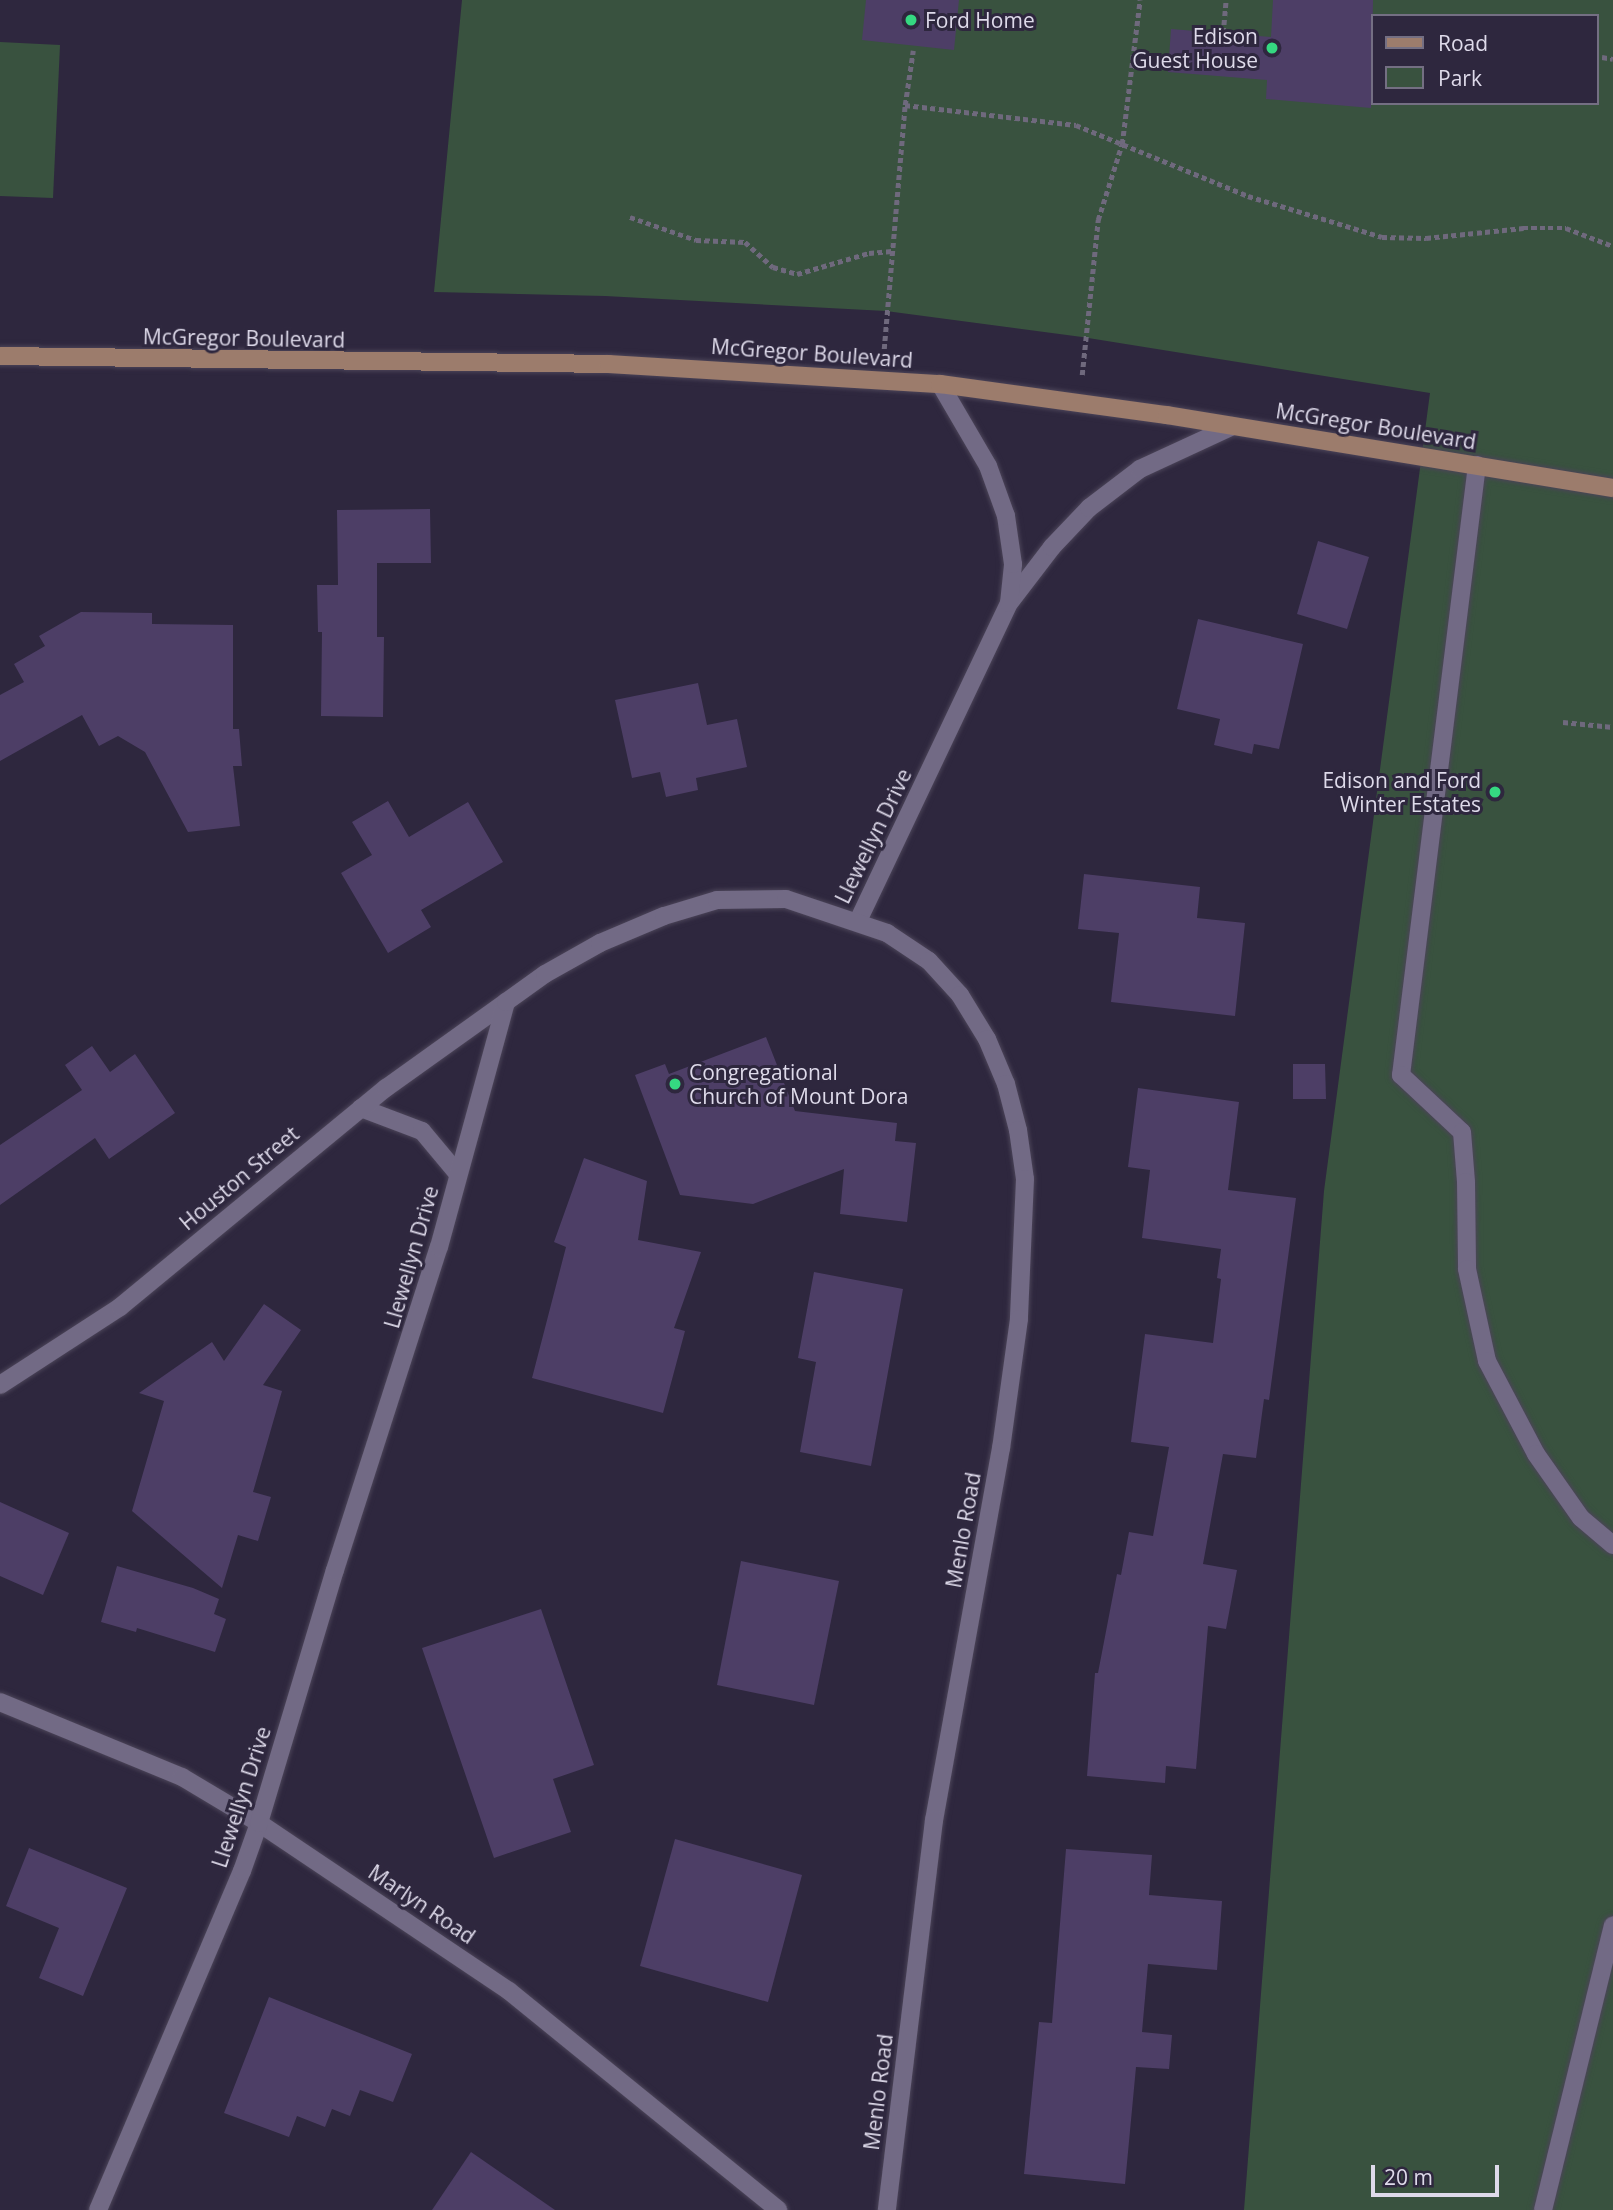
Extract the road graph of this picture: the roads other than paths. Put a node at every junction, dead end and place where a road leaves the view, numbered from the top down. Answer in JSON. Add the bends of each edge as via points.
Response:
{"nodes":[{"id":1,"x":0,"y":356,"type":"edge"},
{"id":2,"x":940,"y":384,"type":"junction"},
{"id":3,"x":1233,"y":426,"type":"junction"},
{"id":4,"x":1477,"y":465,"type":"junction"},
{"id":5,"x":1613,"y":488,"type":"edge"},
{"id":6,"x":1009,"y":603,"type":"junction"},
{"id":7,"x":858,"y":921,"type":"junction"},
{"id":8,"x":506,"y":1002,"type":"junction"},
{"id":9,"x":361,"y":1108,"type":"junction"},
{"id":10,"x":458,"y":1174,"type":"junction"},
{"id":11,"x":0,"y":1385,"type":"edge"},
{"id":12,"x":1613,"y":1545,"type":"edge"},
{"id":13,"x":0,"y":1702,"type":"edge"},
{"id":14,"x":259,"y":1823,"type":"junction"},
{"id":15,"x":1613,"y":1925,"type":"edge"},
{"id":16,"x":98,"y":2210,"type":"edge"},
{"id":17,"x":778,"y":2210,"type":"edge"},
{"id":18,"x":887,"y":2210,"type":"edge"},
{"id":19,"x":1543,"y":2210,"type":"edge"}],
"edges":[{"from":1,"to":2,"type":"main road","name":"McGregor Boulevard","via":[[609,364]]},
{"from":2,"to":3,"type":"main road","name":"McGregor Boulevard"},
{"from":2,"to":6,"type":"street","name":"Llewellyn Drive","via":[[988,466],[1006,516],[1013,564]]},
{"from":3,"to":4,"type":"main road","name":"McGregor Boulevard"},
{"from":3,"to":6,"type":"street","name":"Llewellyn Drive","via":[[1140,469],[1089,508]]},
{"from":4,"to":5,"type":"main road","name":"McGregor Boulevard"},
{"from":4,"to":12,"type":"street","via":[[1401,1075],[1462,1132],[1467,1269],[1486,1362],[1536,1454],[1581,1518]]},
{"from":6,"to":7,"type":"street","name":"Llewellyn Drive"},
{"from":7,"to":8,"type":"street","name":"Llewellyn Drive","via":[[786,899],[717,900],[600,943]]},
{"from":7,"to":18,"type":"street","name":"Menlo Road","via":[[887,933],[929,961],[960,995],[988,1039],[1006,1084],[1025,1179],[1019,1319],[1001,1448],[934,1820]]},
{"from":8,"to":9,"type":"street","name":"Houston Street"},
{"from":8,"to":10,"type":"street","name":"Llewellyn Drive"},
{"from":9,"to":10,"type":"street","via":[[422,1131]]},
{"from":9,"to":11,"type":"street","name":"Houston Street","via":[[120,1307]]},
{"from":10,"to":14,"type":"street","name":"Llewellyn Drive"},
{"from":13,"to":14,"type":"street","name":"Marlyn Road","via":[[182,1777]]},
{"from":14,"to":16,"type":"street","name":"Llewellyn Drive"},
{"from":14,"to":17,"type":"street","name":"Marlyn Road","via":[[509,1991]]},
{"from":15,"to":19,"type":"street"}]}
